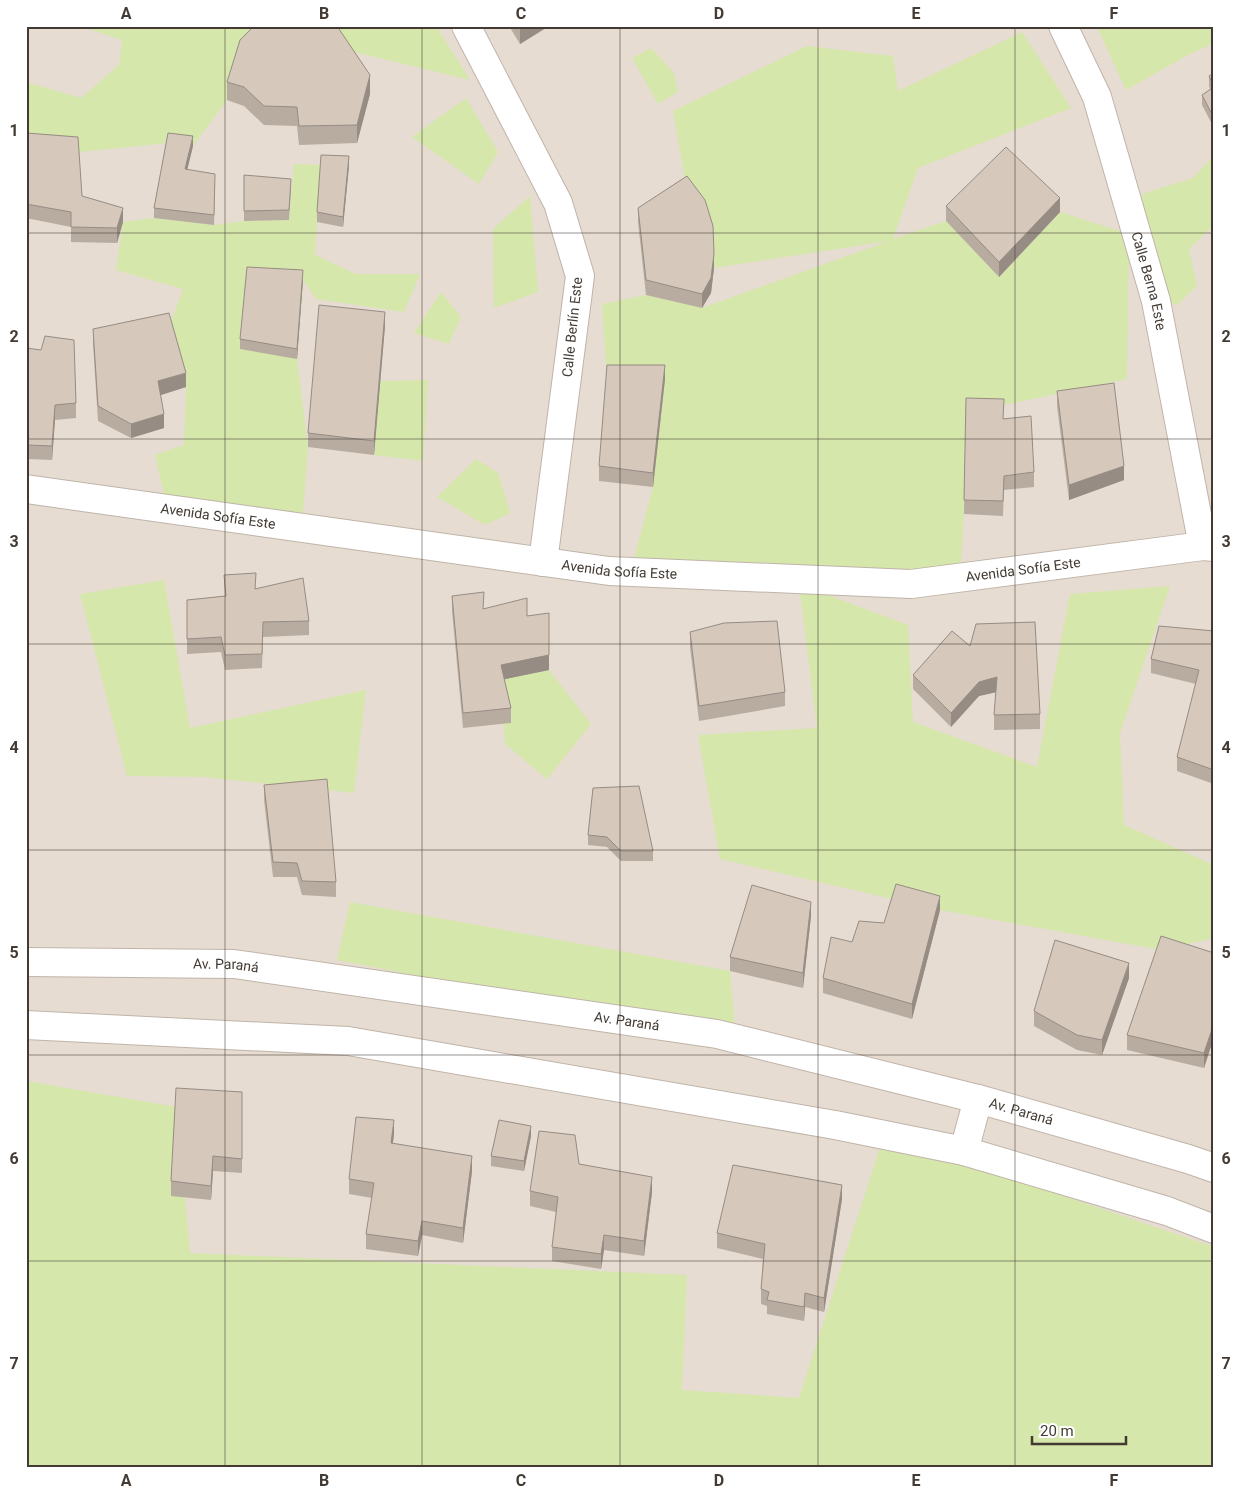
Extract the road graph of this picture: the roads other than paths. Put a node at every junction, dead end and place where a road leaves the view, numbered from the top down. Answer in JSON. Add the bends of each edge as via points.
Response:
{"nodes":[{"id":1,"x":466,"y":26,"type":"edge"},
{"id":2,"x":1063,"y":26,"type":"edge"},
{"id":3,"x":26,"y":489,"type":"edge"},
{"id":4,"x":1209,"y":546,"type":"edge"},
{"id":5,"x":543,"y":562,"type":"junction"},
{"id":6,"x":26,"y":962,"type":"edge"},
{"id":7,"x":26,"y":1025,"type":"edge"},
{"id":8,"x":978,"y":1099,"type":"junction"},
{"id":9,"x":964,"y":1151,"type":"junction"},
{"id":10,"x":1214,"y":1168,"type":"edge"},
{"id":11,"x":1214,"y":1229,"type":"edge"}],
"edges":[{"from":1,"to":5,"type":"street","name":"Calle Berlín Este","via":[[558,203],[580,276]]},
{"from":2,"to":4,"type":"street","name":"Calle Berna Este","via":[[1097,97],[1156,301]]},
{"from":3,"to":5,"type":"street","name":"Avenida Sofía Este"},
{"from":4,"to":5,"type":"street","name":"Avenida Sofía Este","via":[[911,584],[609,571]]},
{"from":6,"to":8,"type":"street","name":"Av. Paraná","via":[[234,964],[283,971],[718,1034]]},
{"from":7,"to":9,"type":"street","via":[[348,1041],[835,1125]]},
{"from":8,"to":9,"type":"street"},
{"from":8,"to":10,"type":"street","name":"Av. Paraná"},
{"from":9,"to":11,"type":"street","via":[[1167,1211]]}]}
